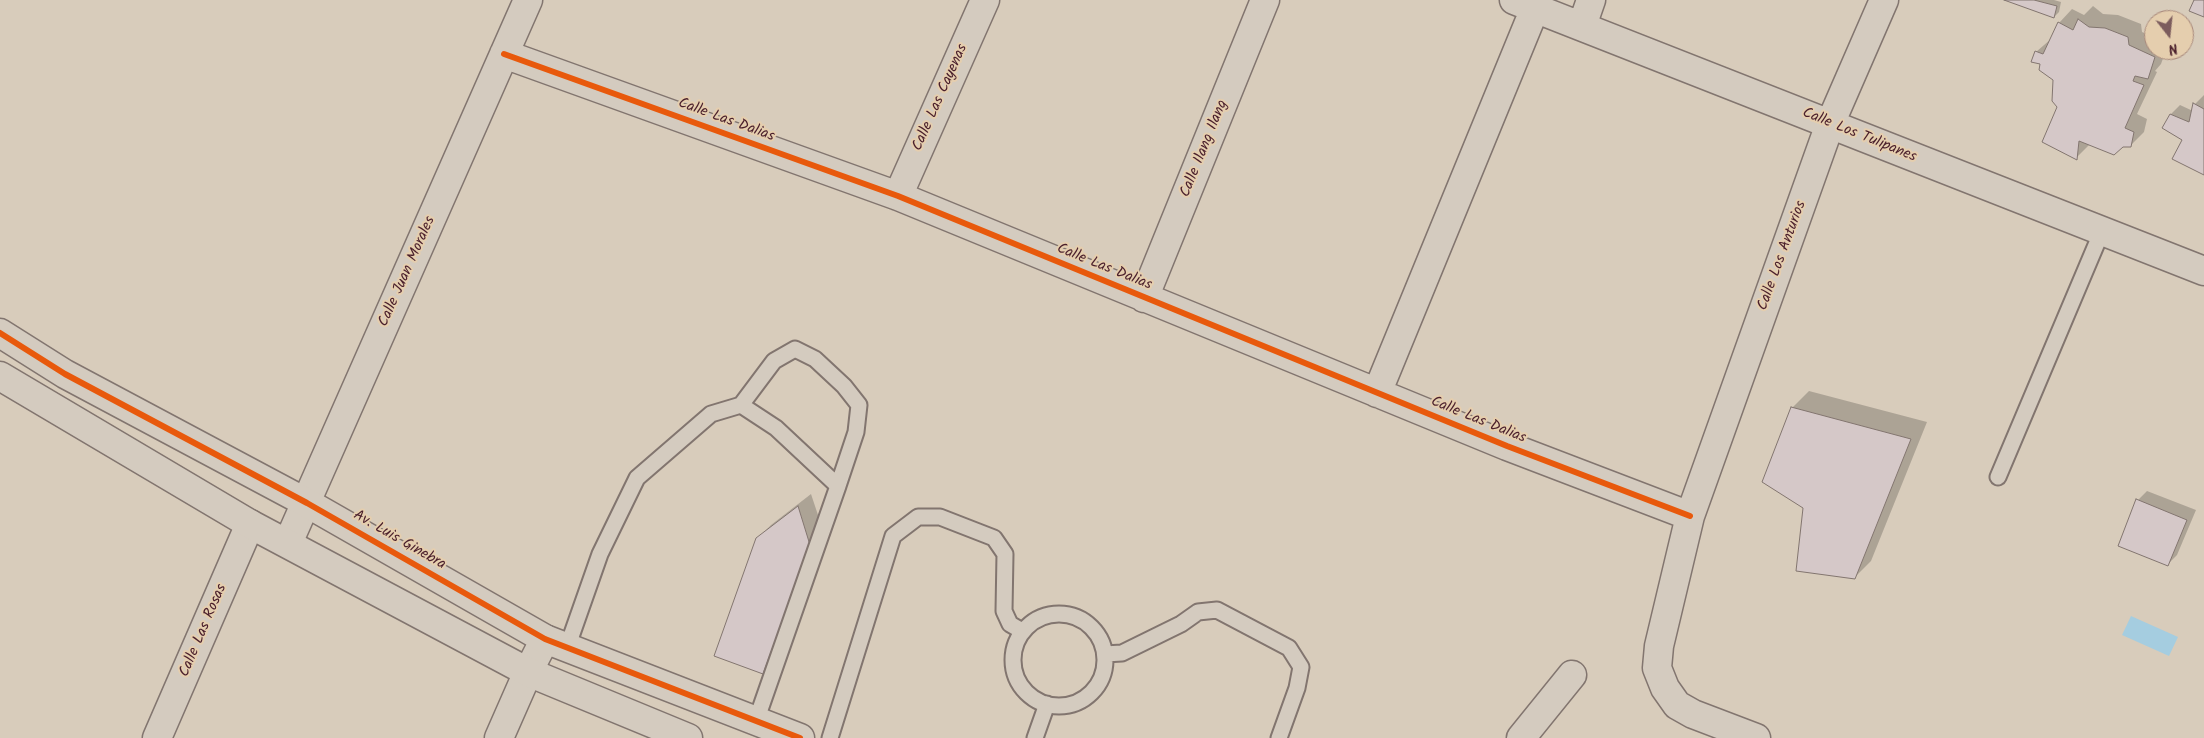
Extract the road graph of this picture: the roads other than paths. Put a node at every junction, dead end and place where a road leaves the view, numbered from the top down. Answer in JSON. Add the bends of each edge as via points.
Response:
{"nodes":[{"id":1,"x":528,"y":0,"type":"edge"},
{"id":2,"x":985,"y":0,"type":"edge"},
{"id":3,"x":1265,"y":0,"type":"edge"},
{"id":4,"x":1592,"y":0,"type":"edge"},
{"id":5,"x":1884,"y":0,"type":"edge"},
{"id":6,"x":1524,"y":4,"type":"edge"},
{"id":7,"x":1582,"y":26,"type":"junction"},
{"id":8,"x":504,"y":54,"type":"junction"},
{"id":9,"x":1830,"y":124,"type":"junction"},
{"id":10,"x":898,"y":196,"type":"junction"},
{"id":11,"x":2102,"y":231,"type":"junction"},
{"id":12,"x":2204,"y":271,"type":"edge"},
{"id":13,"x":1144,"y":298,"type":"junction"},
{"id":14,"x":0,"y":334,"type":"edge"},
{"id":15,"x":0,"y":376,"type":"edge"},
{"id":16,"x":1377,"y":393,"type":"junction"},
{"id":17,"x":741,"y":405,"type":"junction"},
{"id":18,"x":1998,"y":477,"type":"dead end"},
{"id":19,"x":838,"y":486,"type":"junction"},
{"id":20,"x":306,"y":503,"type":"junction"},
{"id":21,"x":1690,"y":516,"type":"junction"},
{"id":22,"x":250,"y":524,"type":"junction"},
{"id":23,"x":288,"y":543,"type":"junction"},
{"id":24,"x":1022,"y":632,"type":"junction"},
{"id":25,"x":556,"y":644,"type":"junction"},
{"id":26,"x":1105,"y":654,"type":"junction"},
{"id":27,"x":528,"y":672,"type":"junction"},
{"id":28,"x":1572,"y":675,"type":"dead end"},
{"id":29,"x":1047,"y":704,"type":"junction"},
{"id":30,"x":756,"y":721,"type":"junction"},
{"id":31,"x":157,"y":738,"type":"edge"},
{"id":32,"x":499,"y":738,"type":"edge"},
{"id":33,"x":688,"y":738,"type":"edge"},
{"id":34,"x":800,"y":738,"type":"edge"},
{"id":35,"x":830,"y":738,"type":"edge"},
{"id":36,"x":1035,"y":738,"type":"edge"},
{"id":37,"x":1279,"y":738,"type":"edge"},
{"id":38,"x":1520,"y":738,"type":"edge"},
{"id":39,"x":1756,"y":738,"type":"edge"}],
"edges":[{"from":1,"to":8,"type":"street","name":"Calle Juan Morales"},
{"from":2,"to":10,"type":"street","name":"Calle Las Cayenas"},
{"from":3,"to":13,"type":"street","name":"Calle Ilang Ilang"},
{"from":4,"to":7,"type":"street"},
{"from":5,"to":9,"type":"street","name":"Calle Los Anturios"},
{"from":6,"to":7,"type":"street","name":"Calle Los Tulipanes"},
{"from":6,"to":16,"type":"street"},
{"from":7,"to":9,"type":"street","name":"Calle Los Tulipanes"},
{"from":8,"to":10,"type":"street","name":"Calle Las Dalias"},
{"from":8,"to":20,"type":"street","name":"Calle Juan Morales"},
{"from":9,"to":11,"type":"street","name":"Calle Los Tulipanes"},
{"from":9,"to":21,"type":"street","name":"Calle Los Anturios"},
{"from":10,"to":13,"type":"street","name":"Calle Las Dalias"},
{"from":11,"to":12,"type":"street","name":"Calle Los Tulipanes"},
{"from":11,"to":18,"type":"lane"},
{"from":13,"to":16,"type":"street","name":"Calle Las Dalias"},
{"from":14,"to":20,"type":"street","name":"Av. Luis Ginebra","via":[[66,374]]},
{"from":15,"to":22,"type":"street"},
{"from":16,"to":21,"type":"street","name":"Calle Las Dalias"},
{"from":17,"to":19,"type":"lane","via":[[776,428]]},
{"from":17,"to":19,"type":"lane","via":[[774,362],[795,349],[815,359],[860,405],[856,432]]},
{"from":17,"to":25,"type":"lane","via":[[711,414],[637,478]]},
{"from":19,"to":30,"type":"lane"},
{"from":20,"to":23,"type":"street","name":"Calle Juan Morales"},
{"from":20,"to":25,"type":"street","name":"Av. Luis Ginebra"},
{"from":21,"to":39,"type":"street","name":"Calle Los Anturios","via":[[1659,646],[1657,668],[1677,706]]},
{"from":22,"to":23,"type":"street"},
{"from":22,"to":31,"type":"street","name":"Calle Las Rosas"},
{"from":23,"to":27,"type":"street"},
{"from":24,"to":26,"type":"lane","via":[[1036,620],[1053,614],[1071,615],[1087,623],[1100,637]]},
{"from":24,"to":29,"type":"lane","via":[[1014,648],[1013,666],[1018,683],[1031,696]]},
{"from":24,"to":35,"type":"lane","via":[[1010,624],[1004,612],[1005,554],[994,538],[940,517],[918,518],[893,536]]},
{"from":25,"to":27,"type":"street"},
{"from":25,"to":30,"type":"street","name":"Av. Luis Ginebra"},
{"from":26,"to":29,"type":"lane","via":[[1104,672],[1096,688],[1082,700],[1065,706]]},
{"from":26,"to":37,"type":"lane","via":[[1122,653],[1198,612],[1217,610],[1289,648],[1300,667],[1297,688]]},
{"from":27,"to":32,"type":"street"},
{"from":27,"to":33,"type":"street"},
{"from":28,"to":38,"type":"street"},
{"from":29,"to":36,"type":"lane"},
{"from":30,"to":34,"type":"street","name":"Av. Luis Ginebra"}]}
